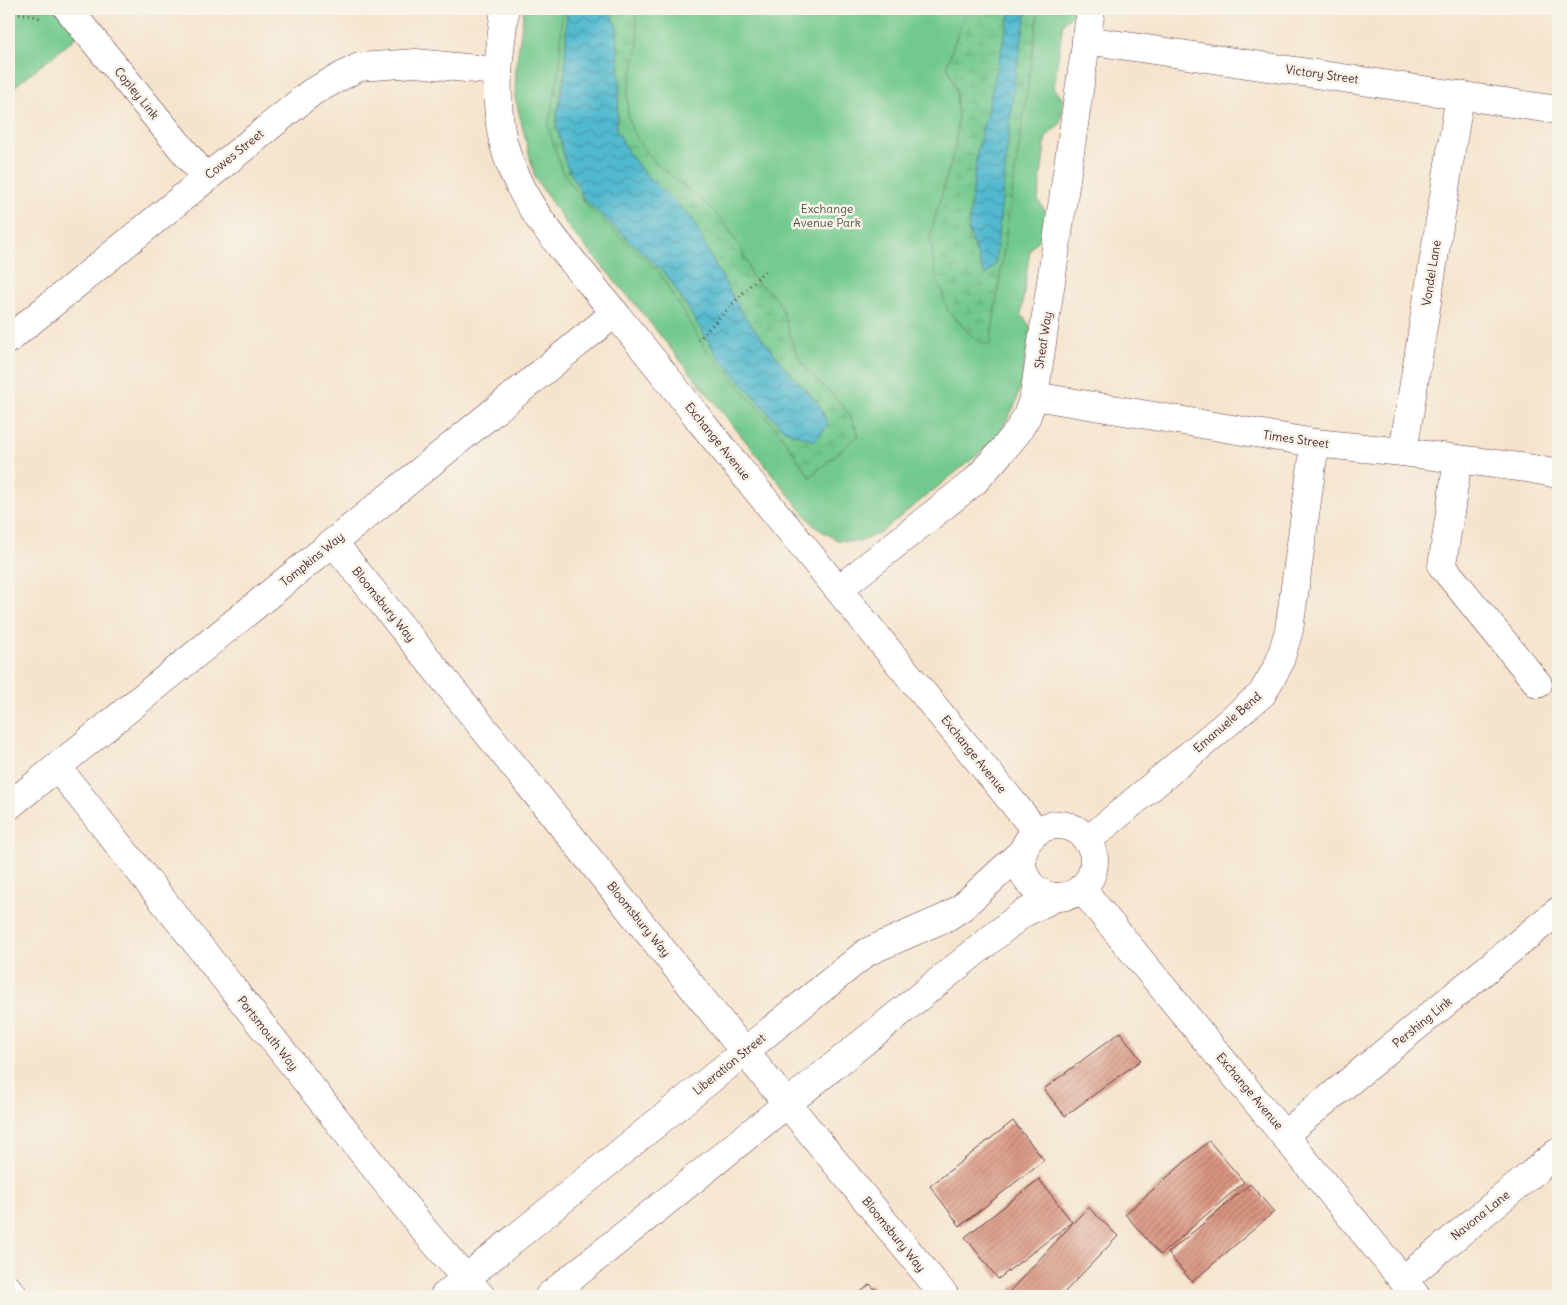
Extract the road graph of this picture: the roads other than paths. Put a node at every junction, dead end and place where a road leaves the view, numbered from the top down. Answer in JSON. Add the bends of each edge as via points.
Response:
{"nodes":[{"id":1,"x":68,"y":9,"type":"edge"},
{"id":2,"x":505,"y":9,"type":"edge"},
{"id":3,"x":1091,"y":9,"type":"edge"},
{"id":4,"x":1086,"y":40,"type":"junction"},
{"id":5,"x":496,"y":71,"type":"junction"},
{"id":6,"x":1460,"y":94,"type":"junction"},
{"id":7,"x":1558,"y":110,"type":"edge"},
{"id":8,"x":205,"y":177,"type":"junction"},
{"id":9,"x":615,"y":313,"type":"junction"},
{"id":10,"x":9,"y":339,"type":"edge"},
{"id":11,"x":1034,"y":396,"type":"junction"},
{"id":12,"x":1315,"y":443,"type":"junction"},
{"id":13,"x":1403,"y":452,"type":"junction"},
{"id":14,"x":1458,"y":459,"type":"junction"},
{"id":15,"x":1558,"y":474,"type":"edge"},
{"id":16,"x":334,"y":542,"type":"junction"},
{"id":17,"x":839,"y":589,"type":"junction"},
{"id":18,"x":1538,"y":684,"type":"dead end"},
{"id":19,"x":57,"y":768,"type":"junction"},
{"id":20,"x":9,"y":806,"type":"edge"},
{"id":21,"x":1030,"y":841,"type":"junction"},
{"id":22,"x":1088,"y":841,"type":"junction"},
{"id":23,"x":1081,"y":888,"type":"junction"},
{"id":24,"x":1056,"y":897,"type":"junction"},
{"id":25,"x":1558,"y":911,"type":"edge"},
{"id":26,"x":744,"y":1051,"type":"junction"},
{"id":27,"x":788,"y":1103,"type":"junction"},
{"id":28,"x":1285,"y":1134,"type":"junction"},
{"id":29,"x":1558,"y":1152,"type":"edge"},
{"id":30,"x":474,"y":1287,"type":"edge"},
{"id":31,"x":1410,"y":1288,"type":"edge"},
{"id":32,"x":9,"y":1290,"type":"edge"},
{"id":33,"x":14,"y":1296,"type":"edge"},
{"id":34,"x":444,"y":1296,"type":"edge"},
{"id":35,"x":549,"y":1296,"type":"edge"},
{"id":36,"x":945,"y":1296,"type":"edge"}],
"edges":[{"from":1,"to":8,"type":"street","name":"Copley Link"},
{"from":2,"to":5,"type":"street","name":"Exchange Avenue"},
{"from":3,"to":4,"type":"street","name":"Sheaf Way"},
{"from":4,"to":6,"type":"street","name":"Victory Street"},
{"from":4,"to":11,"type":"street","name":"Sheaf Way"},
{"from":5,"to":8,"type":"street","name":"Cowes Street","via":[[416,63],[359,67],[312,92]]},
{"from":5,"to":9,"type":"street","name":"Exchange Avenue","via":[[498,112],[504,142],[521,189],[538,218]]},
{"from":6,"to":7,"type":"street","name":"Victory Street"},
{"from":6,"to":13,"type":"street","name":"Vondel Lane"},
{"from":8,"to":10,"type":"street","name":"Cowes Street"},
{"from":9,"to":16,"type":"street","name":"Tompkins Way"},
{"from":9,"to":17,"type":"street","name":"Exchange Avenue"},
{"from":11,"to":12,"type":"street","name":"Times Street"},
{"from":11,"to":17,"type":"street","name":"Sheaf Way","via":[[1017,434],[975,481]]},
{"from":12,"to":13,"type":"street","name":"Times Street"},
{"from":12,"to":22,"type":"street","name":"Emanuele Bend","via":[[1289,630],[1279,664],[1262,694]]},
{"from":13,"to":14,"type":"street","name":"Times Street"},
{"from":14,"to":15,"type":"street","name":"Times Street"},
{"from":14,"to":18,"type":"street","via":[[1442,566]]},
{"from":16,"to":19,"type":"street","name":"Tompkins Way"},
{"from":16,"to":26,"type":"street","name":"Bloomsbury Way"},
{"from":17,"to":21,"type":"street","name":"Exchange Avenue"},
{"from":19,"to":20,"type":"street","name":"Tompkins Way"},
{"from":19,"to":30,"type":"street","name":"Portsmouth Way","via":[[428,1235]]},
{"from":21,"to":22,"type":"street","via":[[1046,827],[1064,826],[1073,828]]},
{"from":21,"to":24,"type":"street","via":[[1023,872],[1030,885],[1042,894]]},
{"from":21,"to":26,"type":"street","name":"Liberation Street","via":[[993,881],[962,908],[867,952]]},
{"from":22,"to":23,"type":"street","via":[[1093,868]]},
{"from":23,"to":24,"type":"street","via":[[1069,895]]},
{"from":23,"to":28,"type":"street","name":"Exchange Avenue"},
{"from":24,"to":27,"type":"street","via":[[1022,914]]},
{"from":25,"to":28,"type":"street","name":"Pershing Link"},
{"from":26,"to":27,"type":"street","name":"Bloomsbury Way"},
{"from":26,"to":30,"type":"street","name":"Liberation Street"},
{"from":27,"to":35,"type":"street"},
{"from":27,"to":36,"type":"street","name":"Bloomsbury Way"},
{"from":28,"to":31,"type":"street","name":"Exchange Avenue"},
{"from":29,"to":31,"type":"street","name":"Navona Lane"},
{"from":30,"to":34,"type":"street","name":"Liberation Street"},
{"from":32,"to":33,"type":"street"}]}
